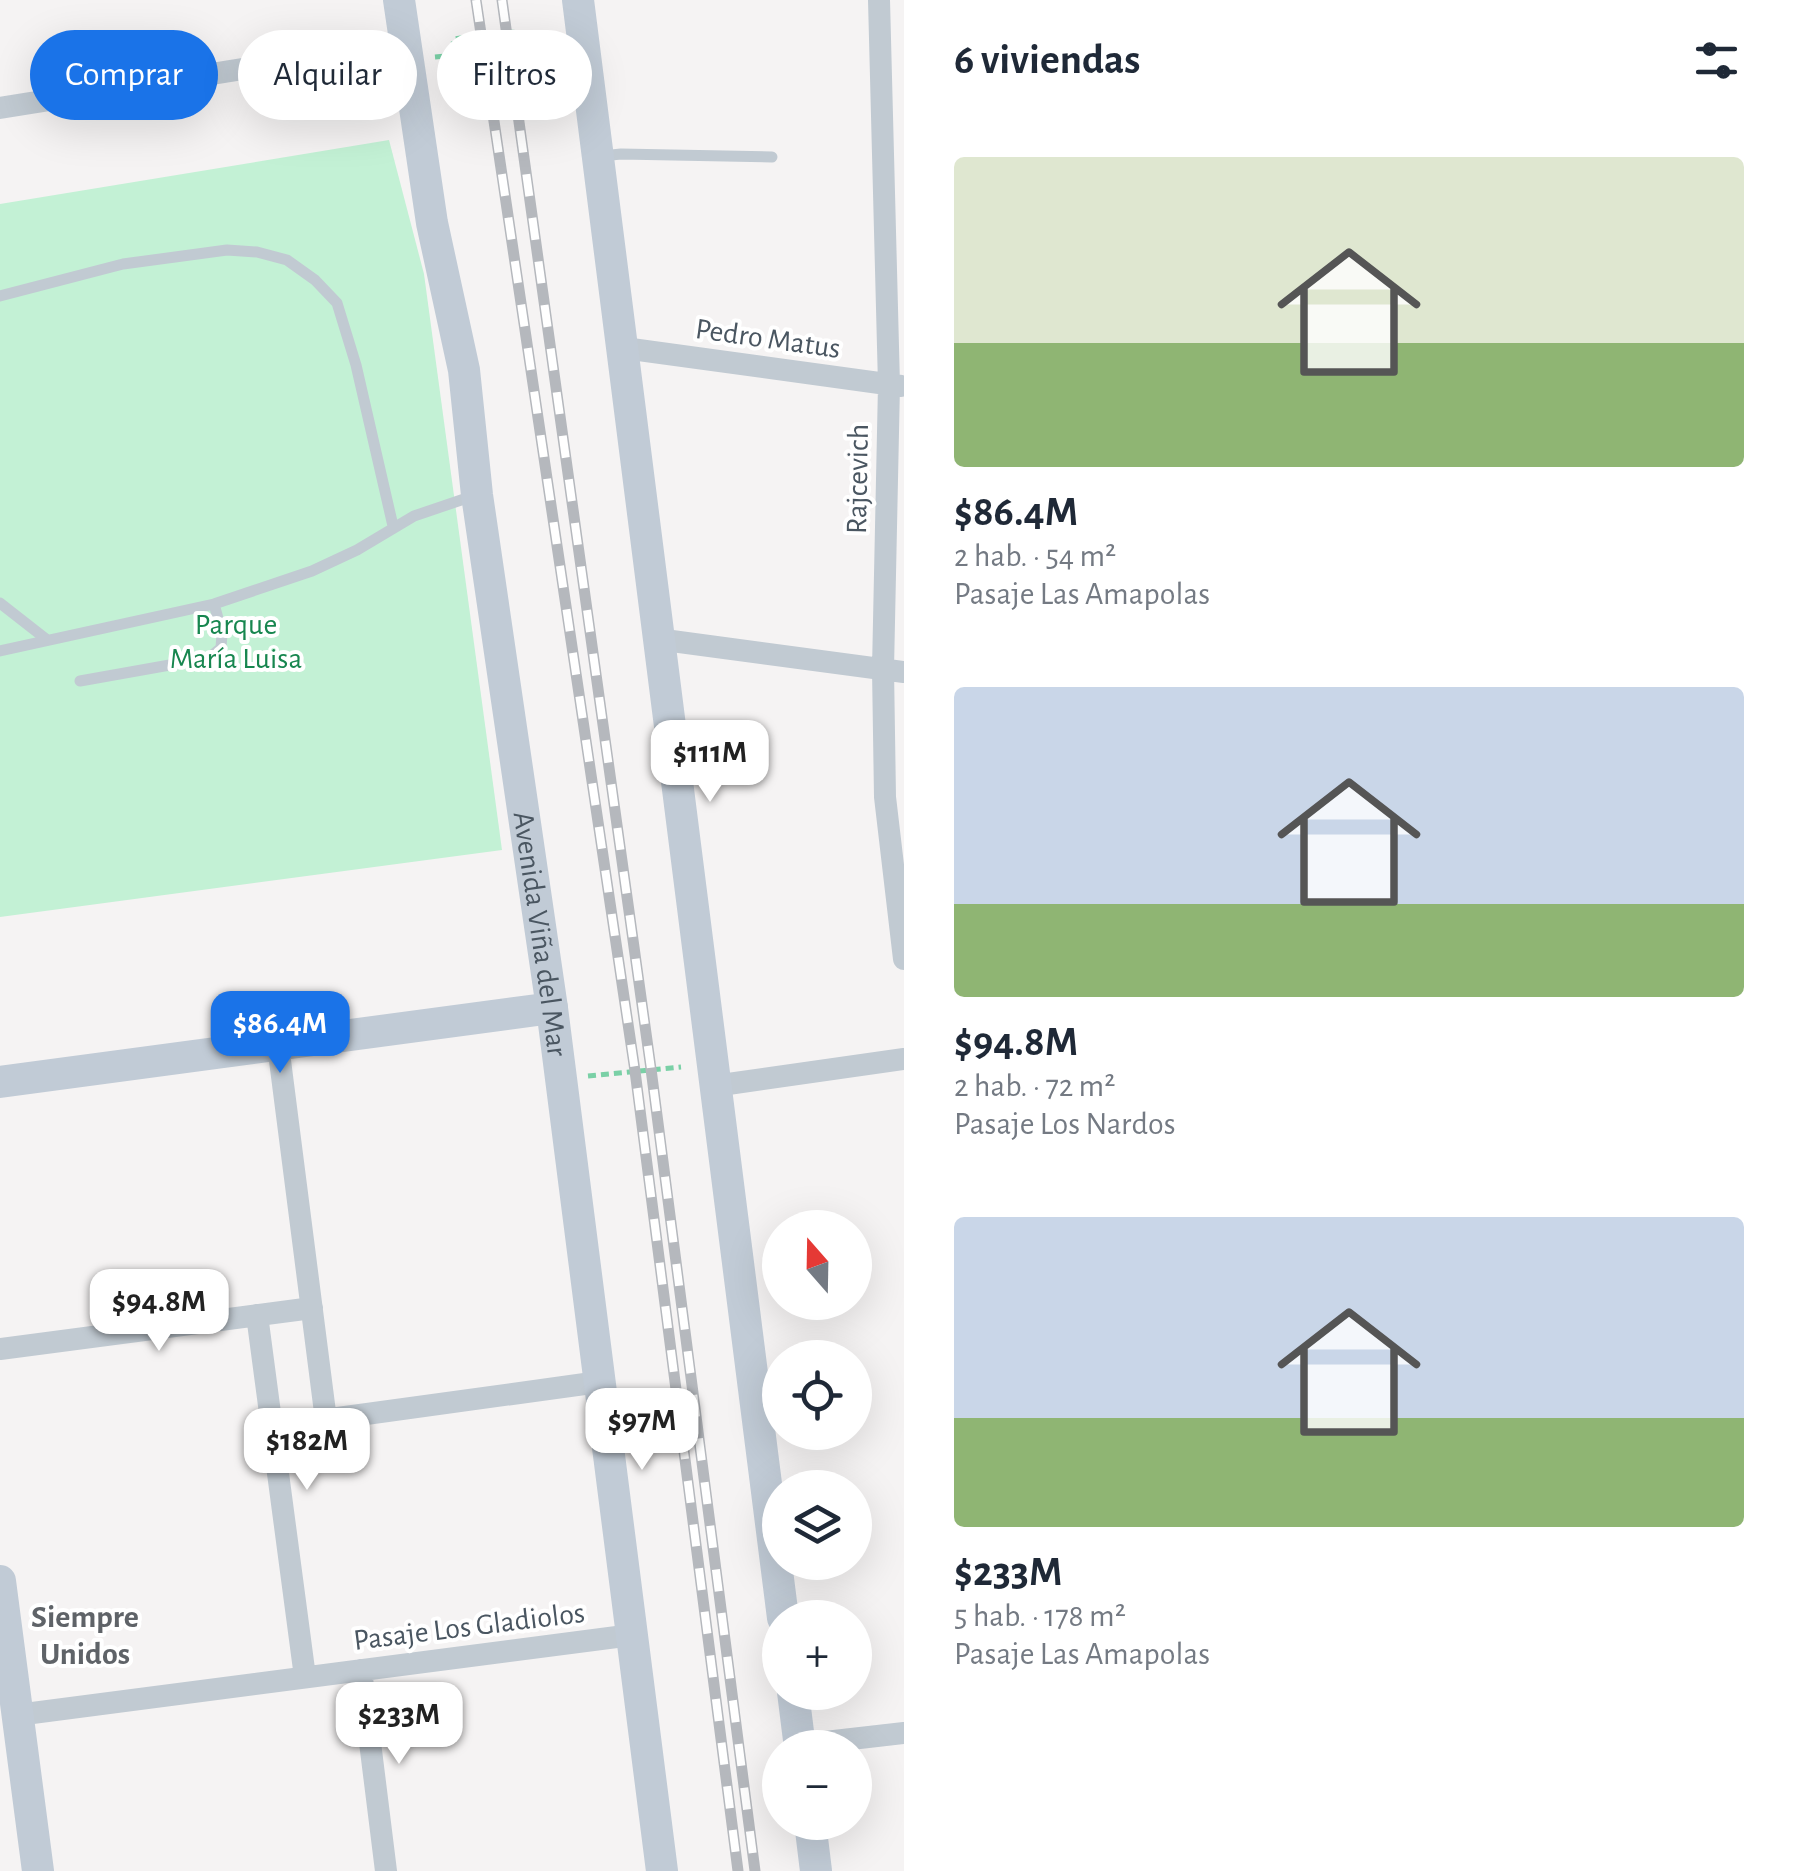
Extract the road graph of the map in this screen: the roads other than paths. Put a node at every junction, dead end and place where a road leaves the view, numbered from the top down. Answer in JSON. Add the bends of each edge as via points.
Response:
{"nodes":[{"id":1,"x":399,"y":0,"type":"edge"},
{"id":2,"x":578,"y":0,"type":"edge"},
{"id":3,"x":879,"y":0,"type":"edge"},
{"id":4,"x":403,"y":30,"type":"edge"},
{"id":5,"x":238,"y":75,"type":"edge"},
{"id":6,"x":0,"y":108,"type":"edge"},
{"id":7,"x":416,"y":120,"type":"edge"},
{"id":8,"x":598,"y":157,"type":"junction"},
{"id":9,"x":772,"y":157,"type":"dead end"},
{"id":10,"x":0,"y":296,"type":"edge"},
{"id":11,"x":624,"y":348,"type":"junction"},
{"id":12,"x":896,"y":386,"type":"edge"},
{"id":13,"x":478,"y":495,"type":"junction"},
{"id":14,"x":393,"y":526,"type":"junction"},
{"id":15,"x":0,"y":603,"type":"edge"},
{"id":16,"x":214,"y":604,"type":"junction"},
{"id":17,"x":657,"y":638,"type":"junction"},
{"id":18,"x":46,"y":639,"type":"junction"},
{"id":19,"x":0,"y":651,"type":"edge"},
{"id":20,"x":894,"y":670,"type":"edge"},
{"id":21,"x":80,"y":681,"type":"dead end"},
{"id":22,"x":904,"y":959,"type":"edge"},
{"id":23,"x":552,"y":1008,"type":"junction"},
{"id":24,"x":278,"y":1045,"type":"junction"},
{"id":25,"x":904,"y":1059,"type":"edge"},
{"id":26,"x":0,"y":1082,"type":"edge"},
{"id":27,"x":714,"y":1086,"type":"junction"},
{"id":28,"x":312,"y":1308,"type":"junction"},
{"id":29,"x":257,"y":1315,"type":"junction"},
{"id":30,"x":0,"y":1348,"type":"edge"},
{"id":31,"x":600,"y":1382,"type":"junction"},
{"id":32,"x":326,"y":1420,"type":"junction"},
{"id":33,"x":272,"y":1427,"type":"junction"},
{"id":34,"x":0,"y":1581,"type":"edge"},
{"id":35,"x":782,"y":1600,"type":"edge"},
{"id":36,"x":632,"y":1635,"type":"junction"},
{"id":37,"x":361,"y":1670,"type":"junction"},
{"id":38,"x":304,"y":1678,"type":"junction"},
{"id":39,"x":17,"y":1715,"type":"junction"},
{"id":40,"x":904,"y":1733,"type":"edge"},
{"id":41,"x":872,"y":1737,"type":"edge"},
{"id":42,"x":12,"y":1779,"type":"edge"},
{"id":43,"x":812,"y":1840,"type":"edge"},
{"id":44,"x":38,"y":1871,"type":"edge"},
{"id":45,"x":386,"y":1871,"type":"edge"},
{"id":46,"x":662,"y":1871,"type":"edge"},
{"id":47,"x":816,"y":1871,"type":"edge"}],
"edges":[{"from":1,"to":4,"type":"street","name":"Avenida Viña del Mar"},
{"from":2,"to":8,"type":"street"},
{"from":3,"to":12,"type":"street","name":"Rajcevich"},
{"from":5,"to":6,"type":"street"},
{"from":7,"to":13,"type":"street","name":"Avenida Viña del Mar","via":[[464,370]]},
{"from":8,"to":9,"type":"lane"},
{"from":8,"to":11,"type":"street"},
{"from":10,"to":14,"type":"lane","via":[[123,264],[227,250],[286,260],[337,303]]},
{"from":11,"to":12,"type":"street","name":"Pedro Matus"},
{"from":11,"to":17,"type":"street"},
{"from":12,"to":20,"type":"street","name":"Rajcevich"},
{"from":13,"to":14,"type":"lane"},
{"from":13,"to":23,"type":"street","name":"Avenida Viña del Mar"},
{"from":14,"to":16,"type":"lane","via":[[312,571]]},
{"from":15,"to":18,"type":"lane"},
{"from":16,"to":18,"type":"lane"},
{"from":16,"to":21,"type":"lane","via":[[221,648],[209,658]]},
{"from":17,"to":20,"type":"street"},
{"from":17,"to":27,"type":"street"},
{"from":18,"to":19,"type":"lane"},
{"from":20,"to":22,"type":"street","name":"Rajcevich","via":[[884,797]]},
{"from":23,"to":24,"type":"street"},
{"from":23,"to":31,"type":"street","name":"Avenida Viña del Mar"},
{"from":24,"to":26,"type":"street"},
{"from":24,"to":28,"type":"street"},
{"from":25,"to":27,"type":"street"},
{"from":27,"to":35,"type":"street"},
{"from":28,"to":29,"type":"street"},
{"from":28,"to":32,"type":"street"},
{"from":29,"to":30,"type":"street"},
{"from":29,"to":33,"type":"street"},
{"from":31,"to":32,"type":"street"},
{"from":31,"to":36,"type":"street","name":"Avenida Viña del Mar"},
{"from":32,"to":33,"type":"street"},
{"from":33,"to":38,"type":"street"},
{"from":34,"to":39,"type":"street"},
{"from":36,"to":37,"type":"street","name":"Pasaje Los Gladiolos"},
{"from":36,"to":46,"type":"street","name":"Avenida Viña del Mar"},
{"from":37,"to":38,"type":"street","name":"Pasaje Los Gladiolos"},
{"from":37,"to":45,"type":"street"},
{"from":38,"to":39,"type":"street","name":"Pasaje Los Gladiolos"},
{"from":39,"to":42,"type":"street"},
{"from":40,"to":41,"type":"street"},
{"from":42,"to":44,"type":"street"},
{"from":43,"to":47,"type":"street"}]}
